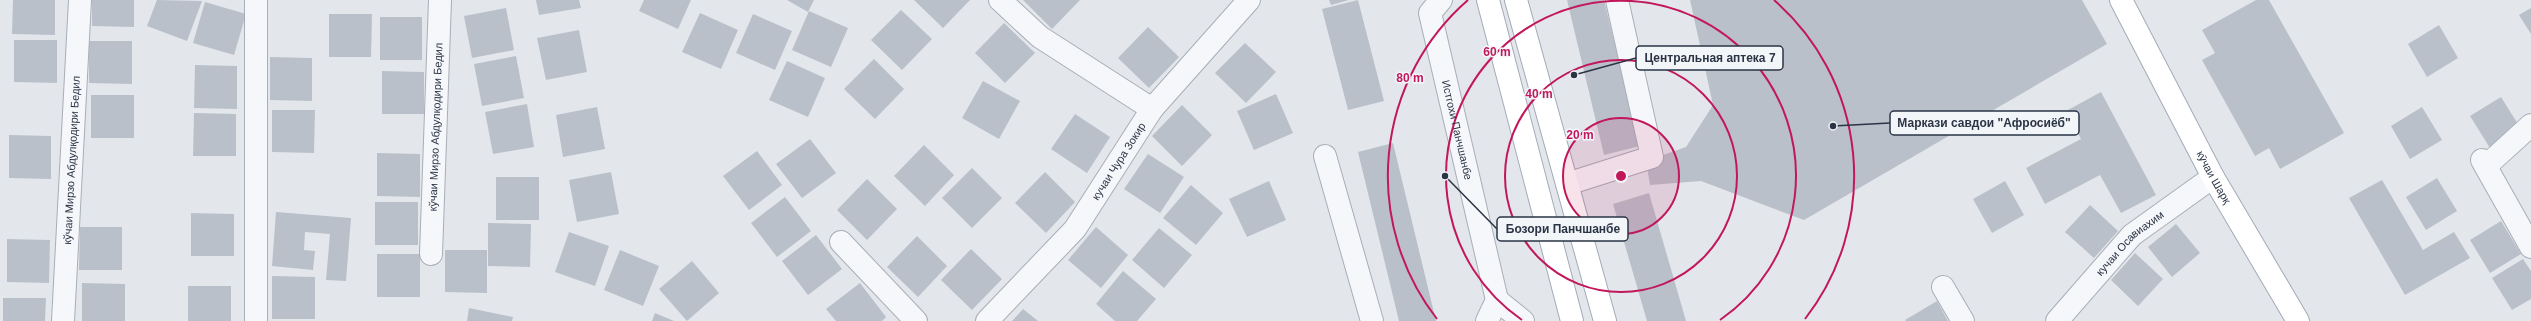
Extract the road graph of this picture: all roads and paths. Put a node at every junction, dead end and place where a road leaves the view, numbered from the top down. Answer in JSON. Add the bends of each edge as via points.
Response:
{"nodes":[{"id":1,"x":80,"y":0,"type":"edge"},
{"id":2,"x":256,"y":0,"type":"edge"},
{"id":3,"x":424,"y":0,"type":"edge"},
{"id":4,"x":440,"y":0,"type":"edge"},
{"id":5,"x":446,"y":0,"type":"edge"},
{"id":6,"x":1000,"y":0,"type":"edge"},
{"id":7,"x":1249,"y":0,"type":"edge"},
{"id":8,"x":1441,"y":0,"type":"edge"},
{"id":9,"x":1488,"y":0,"type":"edge"},
{"id":10,"x":1516,"y":0,"type":"edge"},
{"id":11,"x":1617,"y":0,"type":"edge"},
{"id":12,"x":2122,"y":0,"type":"edge"},
{"id":13,"x":1152,"y":109,"type":"junction"},
{"id":14,"x":2531,"y":125,"type":"edge"},
{"id":15,"x":1325,"y":156,"type":"dead end"},
{"id":16,"x":2213,"y":177,"type":"junction"},
{"id":17,"x":1567,"y":184,"type":"junction"},
{"id":18,"x":841,"y":242,"type":"dead end"},
{"id":19,"x":2531,"y":247,"type":"edge"},
{"id":20,"x":431,"y":254,"type":"dead end"},
{"id":21,"x":1943,"y":287,"type":"dead end"},
{"id":22,"x":1497,"y":300,"type":"junction"},
{"id":23,"x":256,"y":320,"type":"edge"},
{"id":24,"x":63,"y":321,"type":"edge"},
{"id":25,"x":916,"y":321,"type":"edge"},
{"id":26,"x":987,"y":321,"type":"edge"},
{"id":27,"x":1372,"y":321,"type":"edge"},
{"id":28,"x":1487,"y":321,"type":"edge"},
{"id":29,"x":1523,"y":321,"type":"edge"},
{"id":30,"x":1572,"y":321,"type":"edge"},
{"id":31,"x":1605,"y":321,"type":"edge"},
{"id":32,"x":1963,"y":321,"type":"edge"},
{"id":33,"x":2057,"y":321,"type":"edge"},
{"id":34,"x":2298,"y":321,"type":"edge"}],
"edges":[{"from":1,"to":24,"type":"street","name":"кўчаи Мирзо Абдулқодири Бедил"},
{"from":2,"to":23,"type":"street"},
{"from":3,"to":4,"type":"street"},
{"from":4,"to":5,"type":"street"},
{"from":4,"to":20,"type":"street","name":"кўчаи Мирзо Абдулқодири Бедил"},
{"from":6,"to":13,"type":"street","via":[[1040,37]]},
{"from":7,"to":13,"type":"street","name":"кучаи Чура Зокир"},
{"from":8,"to":22,"type":"street","name":"Истгохи Панчшанбе","via":[[1430,13]]},
{"from":9,"to":30,"type":"main road"},
{"from":10,"to":17,"type":"main road"},
{"from":11,"to":17,"type":"street","via":[[1652,157]]},
{"from":12,"to":16,"type":"main road","name":"кӯчаи Шарқ"},
{"from":13,"to":26,"type":"street","name":"кучаи Чура Зокир","via":[[1075,230]]},
{"from":14,"to":19,"type":"street","via":[[2484,163]]},
{"from":15,"to":27,"type":"street"},
{"from":16,"to":33,"type":"street","name":"кучаи Осавиахим","via":[[2132,235]]},
{"from":16,"to":34,"type":"main road","name":"кӯчаи Шарқ"},
{"from":17,"to":31,"type":"main road"},
{"from":18,"to":25,"type":"street"},
{"from":21,"to":32,"type":"street"},
{"from":22,"to":28,"type":"street"},
{"from":22,"to":29,"type":"street"}]}
